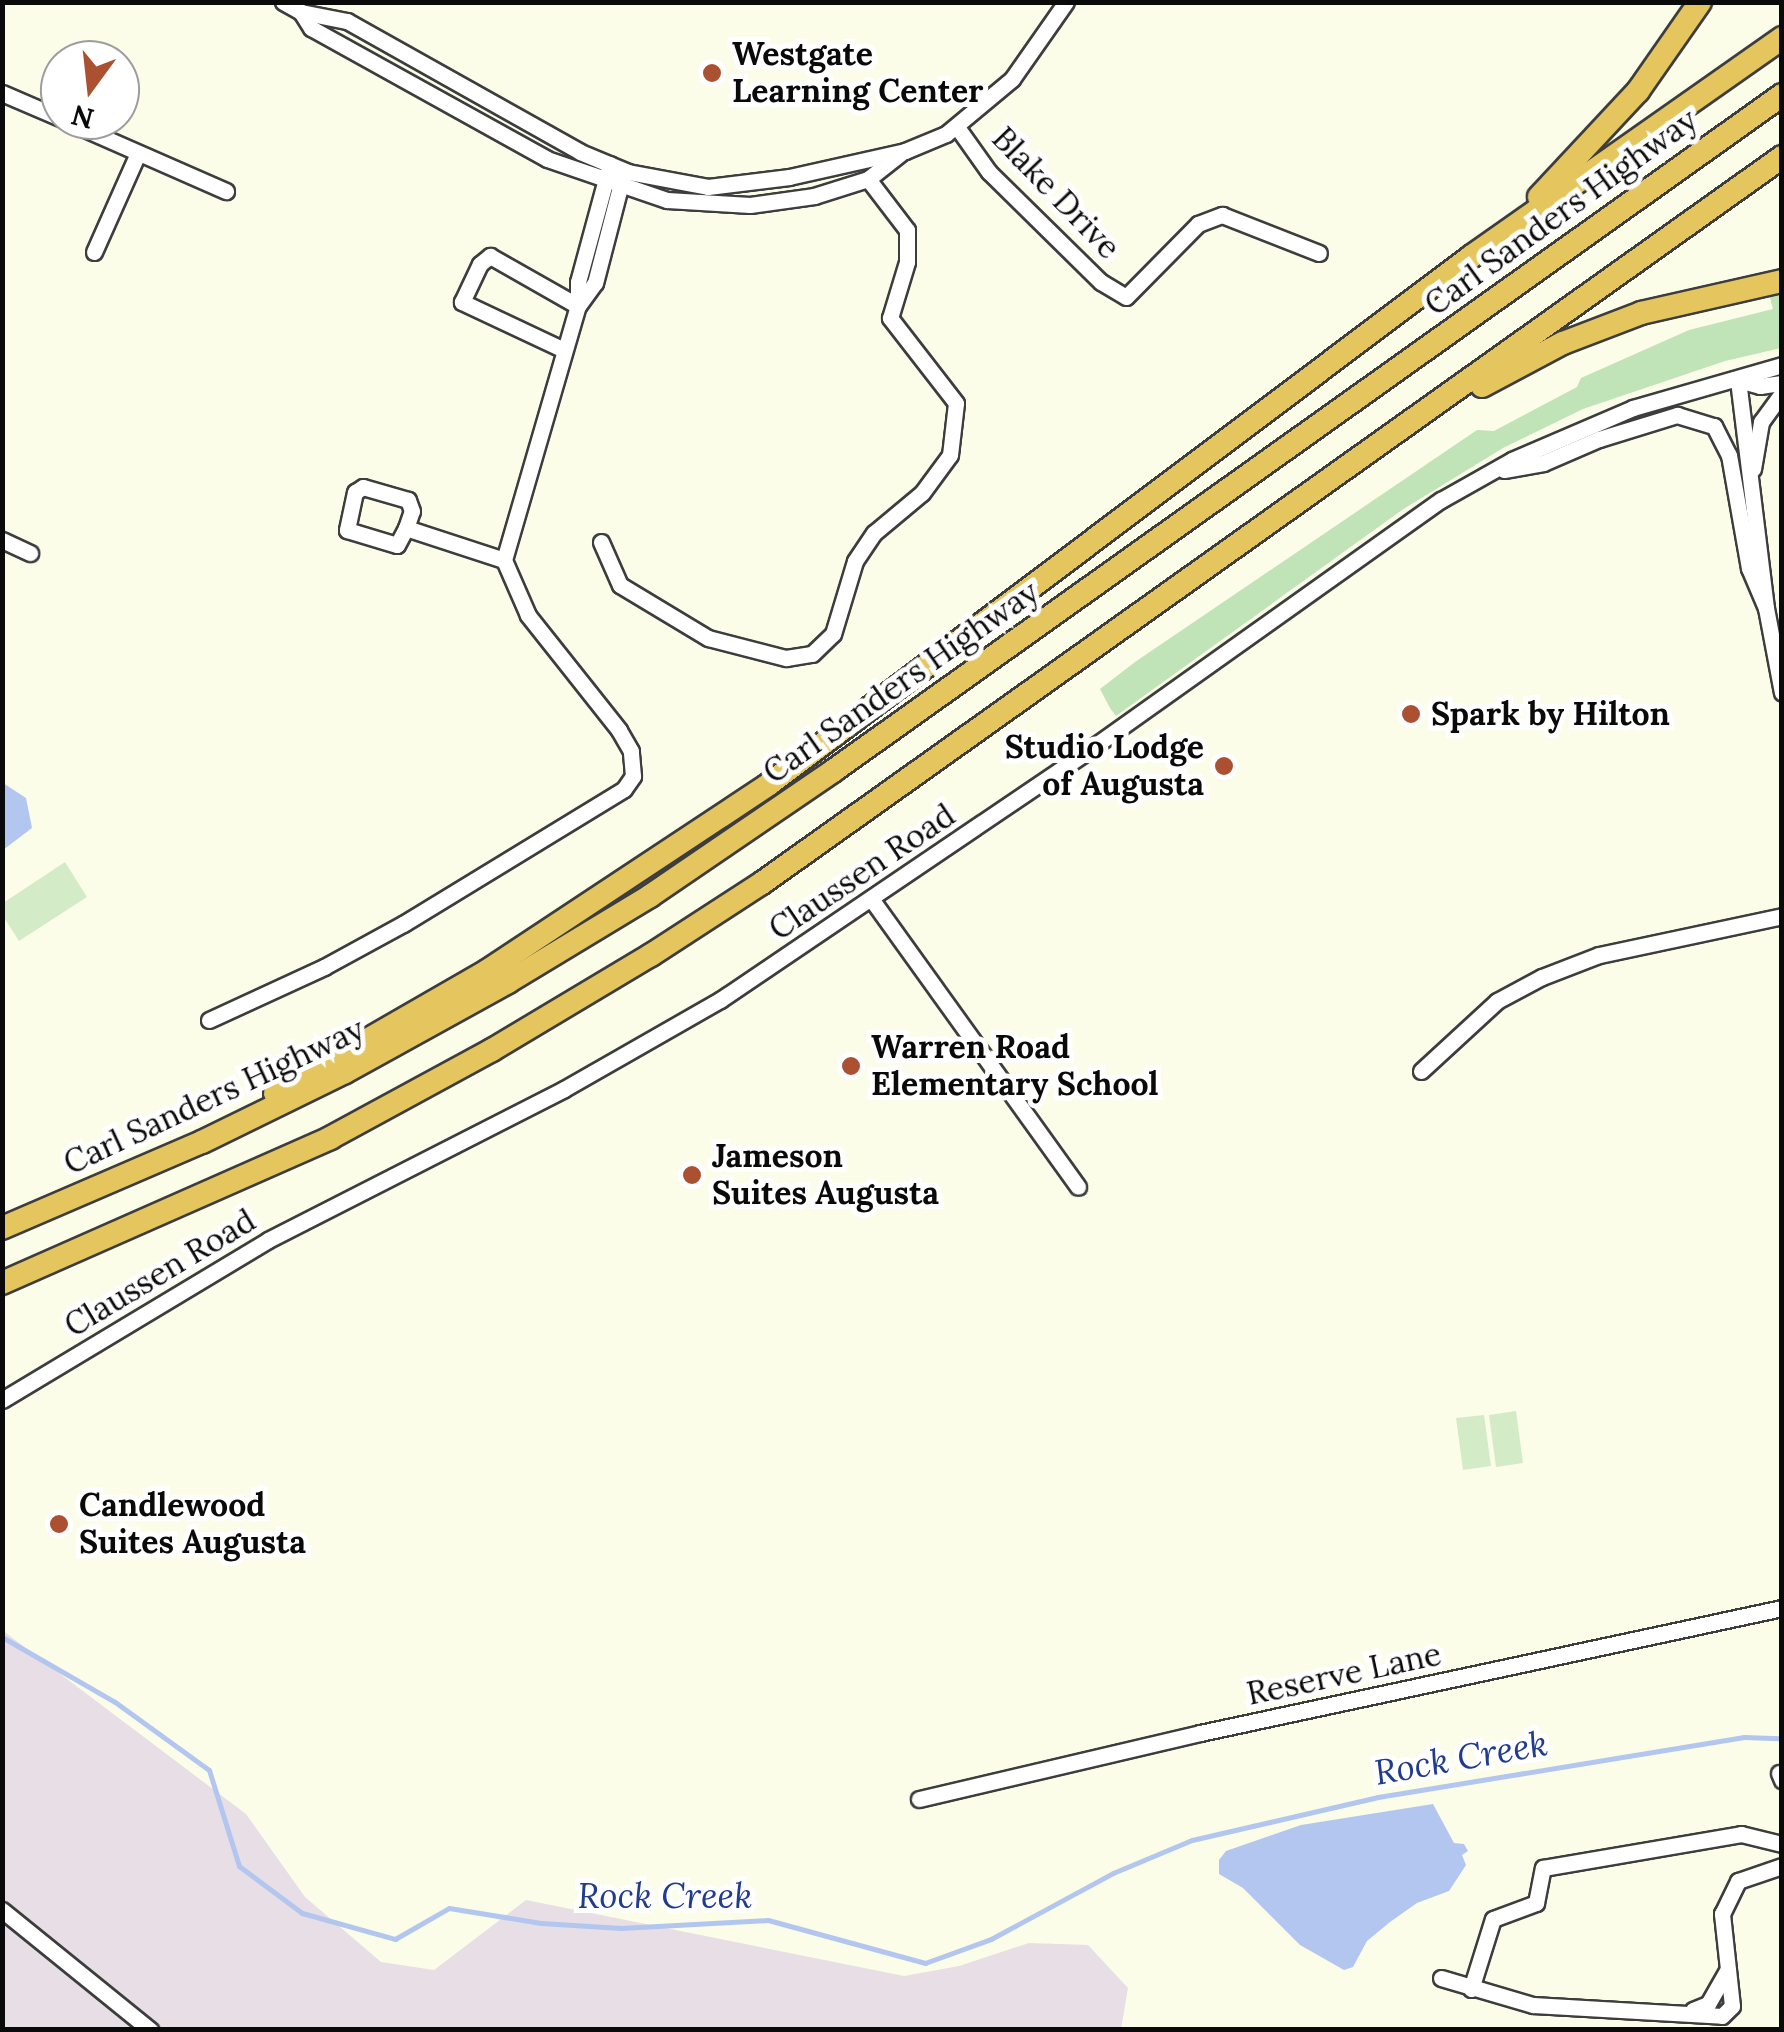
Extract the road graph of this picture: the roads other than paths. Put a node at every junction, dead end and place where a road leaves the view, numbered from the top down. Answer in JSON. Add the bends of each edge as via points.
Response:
{"nodes":[{"id":1,"x":283,"y":2,"type":"edge"},
{"id":2,"x":1066,"y":2,"type":"edge"},
{"id":3,"x":1700,"y":2,"type":"edge"},
{"id":4,"x":301,"y":12,"type":"junction"},
{"id":5,"x":1782,"y":38,"type":"edge"},
{"id":6,"x":2,"y":93,"type":"edge"},
{"id":7,"x":1782,"y":95,"type":"edge"},
{"id":8,"x":40,"y":109,"type":"edge"},
{"id":9,"x":957,"y":127,"type":"junction"},
{"id":10,"x":109,"y":140,"type":"edge"},
{"id":11,"x":904,"y":151,"type":"junction"},
{"id":12,"x":138,"y":153,"type":"junction"},
{"id":13,"x":1782,"y":157,"type":"edge"},
{"id":14,"x":615,"y":176,"type":"junction"},
{"id":15,"x":868,"y":179,"type":"junction"},
{"id":16,"x":226,"y":191,"type":"dead end"},
{"id":17,"x":94,"y":252,"type":"dead end"},
{"id":18,"x":1319,"y":253,"type":"dead end"},
{"id":19,"x":1472,"y":256,"type":"junction"},
{"id":20,"x":1782,"y":281,"type":"edge"},
{"id":21,"x":578,"y":306,"type":"junction"},
{"id":22,"x":564,"y":350,"type":"junction"},
{"id":23,"x":1782,"y":365,"type":"edge"},
{"id":24,"x":1738,"y":380,"type":"junction"},
{"id":25,"x":1782,"y":383,"type":"edge"},
{"id":26,"x":1782,"y":393,"type":"edge"},
{"id":27,"x":1378,"y":444,"type":"junction"},
{"id":28,"x":1490,"y":473,"type":"junction"},
{"id":29,"x":1751,"y":478,"type":"junction"},
{"id":30,"x":406,"y":528,"type":"junction"},
{"id":31,"x":2,"y":540,"type":"edge"},
{"id":32,"x":600,"y":542,"type":"dead end"},
{"id":33,"x":30,"y":553,"type":"dead end"},
{"id":34,"x":504,"y":560,"type":"junction"},
{"id":35,"x":1766,"y":608,"type":"junction"},
{"id":36,"x":1782,"y":693,"type":"edge"},
{"id":37,"x":872,"y":900,"type":"junction"},
{"id":38,"x":1782,"y":916,"type":"edge"},
{"id":39,"x":209,"y":1020,"type":"dead end"},
{"id":40,"x":1421,"y":1072,"type":"dead end"},
{"id":41,"x":202,"y":1142,"type":"junction"},
{"id":42,"x":1078,"y":1187,"type":"dead end"},
{"id":43,"x":2,"y":1228,"type":"edge"},
{"id":44,"x":2,"y":1283,"type":"edge"},
{"id":45,"x":2,"y":1400,"type":"edge"},
{"id":46,"x":1782,"y":1608,"type":"edge"},
{"id":47,"x":919,"y":1799,"type":"dead end"},
{"id":48,"x":1782,"y":1844,"type":"edge"},
{"id":49,"x":1782,"y":1866,"type":"edge"},
{"id":50,"x":2,"y":1910,"type":"edge"},
{"id":51,"x":1441,"y":1978,"type":"dead end"},
{"id":52,"x":1471,"y":1988,"type":"junction"},
{"id":53,"x":150,"y":2030,"type":"edge"}],
"edges":[{"from":1,"to":4,"type":"street"},
{"from":2,"to":9,"type":"street","via":[[1012,79]]},
{"from":3,"to":19,"type":"highway","via":[[1608,128]]},
{"from":4,"to":14,"type":"street","via":[[348,21]]},
{"from":4,"to":14,"type":"street","via":[[311,28],[547,159]]},
{"from":5,"to":19,"type":"highway"},
{"from":6,"to":8,"type":"street"},
{"from":7,"to":41,"type":"highway","name":"Carl Sanders Highway","via":[[722,848],[463,1008]]},
{"from":9,"to":11,"type":"street"},
{"from":9,"to":18,"type":"street","name":"Blake Drive","via":[[989,172],[1102,282],[1126,296],[1198,224],[1222,215]]},
{"from":10,"to":12,"type":"street"},
{"from":11,"to":14,"type":"street","via":[[708,187]]},
{"from":11,"to":15,"type":"street"},
{"from":12,"to":16,"type":"street"},
{"from":12,"to":17,"type":"street"},
{"from":13,"to":27,"type":"highway"},
{"from":14,"to":15,"type":"street","via":[[666,200],[750,204],[814,196]]},
{"from":14,"to":21,"type":"street","via":[[578,282]]},
{"from":15,"to":32,"type":"street","via":[[907,230],[907,262],[890,318],[956,403],[950,455],[855,560],[833,634],[812,654],[786,658],[708,638],[620,584]]},
{"from":19,"to":41,"type":"highway","via":[[769,784],[487,971],[308,1071]]},
{"from":20,"to":27,"type":"highway","via":[[1686,300],[1562,343]]},
{"from":21,"to":22,"type":"street"},
{"from":21,"to":22,"type":"street","via":[[490,256],[462,302]]},
{"from":22,"to":34,"type":"street"},
{"from":23,"to":24,"type":"street","name":"Claussen Road"},
{"from":24,"to":25,"type":"street","name":"Claussen Road"},
{"from":24,"to":28,"type":"street","name":"Claussen Road","via":[[1633,408]]},
{"from":24,"to":29,"type":"street"},
{"from":26,"to":29,"type":"street","via":[[1761,422]]},
{"from":27,"to":44,"type":"highway","via":[[652,956],[330,1138]]},
{"from":28,"to":35,"type":"street","via":[[1544,464],[1677,416],[1704,420],[1721,434],[1730,455],[1748,568]]},
{"from":28,"to":37,"type":"street","name":"Claussen Road","via":[[1390,533]]},
{"from":29,"to":35,"type":"street"},
{"from":30,"to":30,"type":"street","via":[[397,545],[347,530],[355,492],[362,487],[408,500]]},
{"from":30,"to":34,"type":"street"},
{"from":31,"to":33,"type":"street"},
{"from":34,"to":39,"type":"street","via":[[528,615],[619,730],[631,751],[633,776],[624,789],[403,924]]},
{"from":35,"to":36,"type":"street"},
{"from":37,"to":42,"type":"street"},
{"from":37,"to":45,"type":"street","name":"Claussen Road","via":[[610,1064],[268,1240]]},
{"from":38,"to":40,"type":"street","via":[[1599,956],[1542,978],[1497,1001]]},
{"from":41,"to":43,"type":"highway","name":"Carl Sanders Highway"},
{"from":46,"to":47,"type":"street","name":"Reserve Lane"},
{"from":48,"to":52,"type":"street","via":[[1741,1834],[1543,1868],[1536,1903],[1493,1919]]},
{"from":49,"to":52,"type":"street","via":[[1738,1881],[1722,1914],[1730,2011],[1722,2016],[1533,2005]]},
{"from":50,"to":53,"type":"street"},
{"from":51,"to":52,"type":"street"}]}
